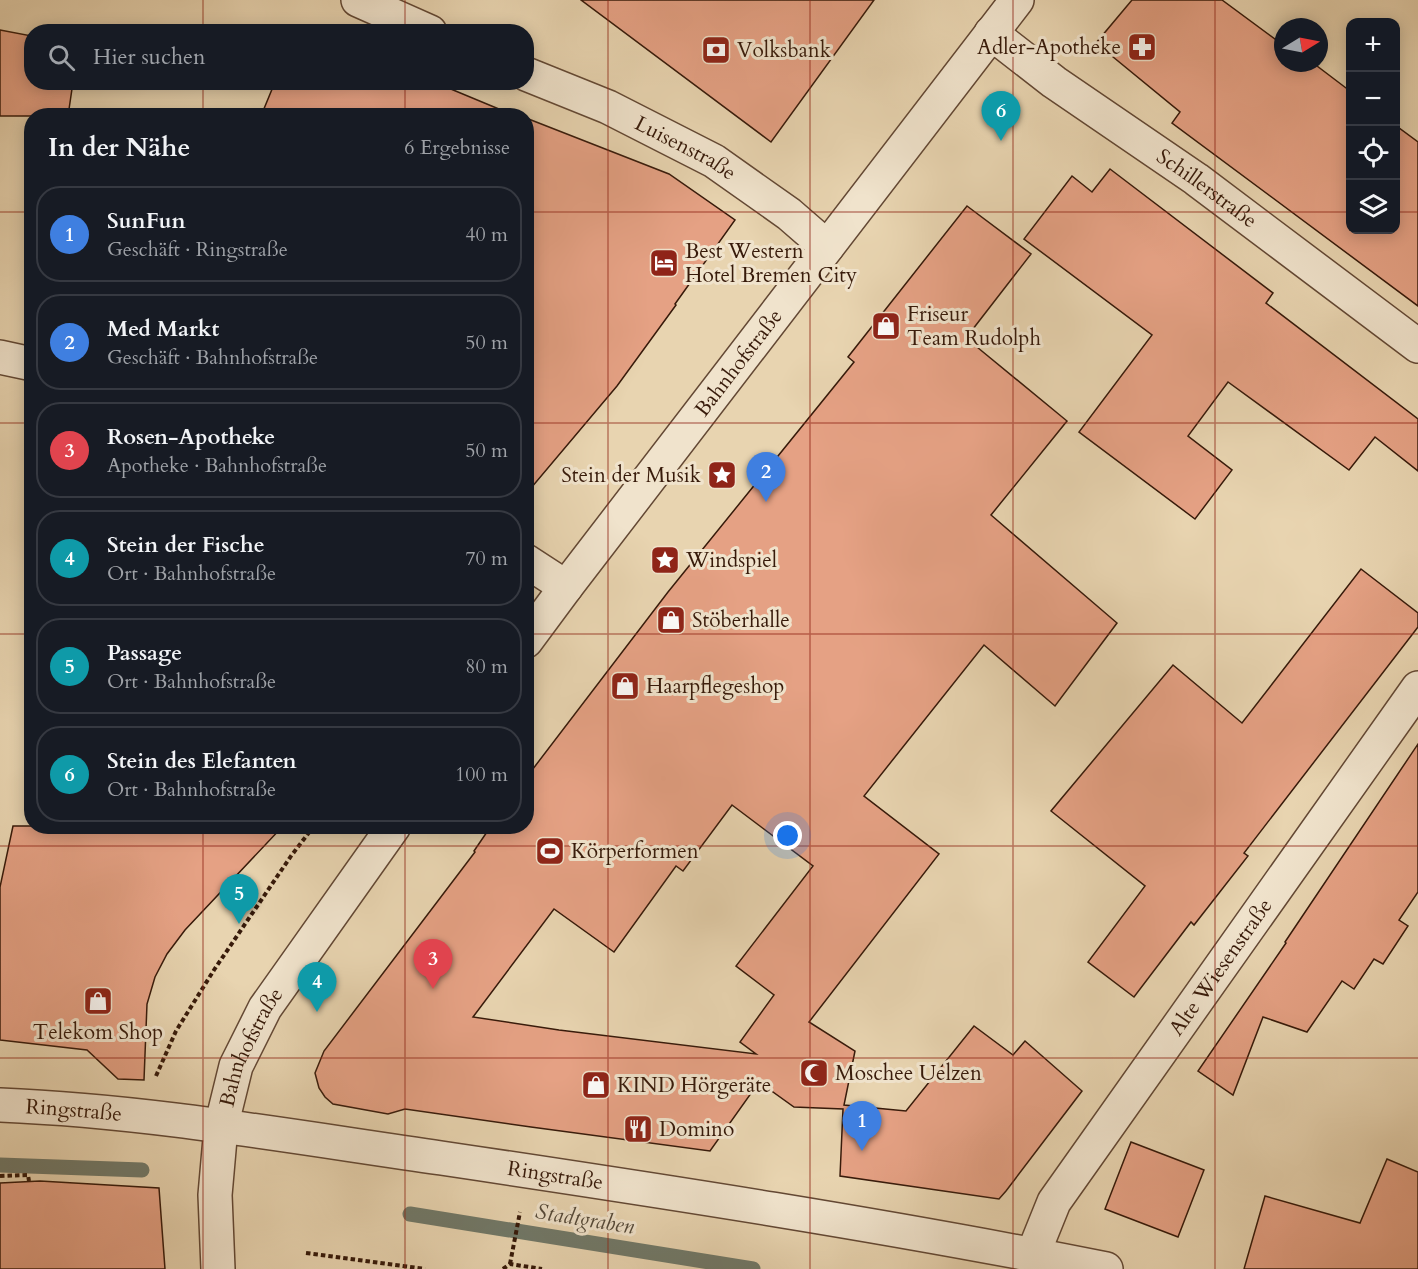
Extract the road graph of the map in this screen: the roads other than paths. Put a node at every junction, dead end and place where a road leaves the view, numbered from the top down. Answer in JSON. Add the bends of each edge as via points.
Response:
{"nodes":[{"id":1,"x":358,"y":0,"type":"edge"},
{"id":2,"x":1017,"y":0,"type":"edge"},
{"id":3,"x":412,"y":24,"type":"edge"},
{"id":4,"x":991,"y":33,"type":"junction"},
{"id":5,"x":534,"y":77,"type":"edge"},
{"id":6,"x":827,"y":247,"type":"junction"},
{"id":7,"x":1418,"y":346,"type":"edge"},
{"id":8,"x":0,"y":357,"type":"edge"},
{"id":9,"x":24,"y":362,"type":"edge"},
{"id":10,"x":534,"y":566,"type":"edge"},
{"id":11,"x":566,"y":587,"type":"junction"},
{"id":12,"x":534,"y":630,"type":"edge"},
{"id":13,"x":1418,"y":688,"type":"edge"},
{"id":14,"x":388,"y":834,"type":"edge"},
{"id":15,"x":0,"y":1105,"type":"edge"},
{"id":16,"x":221,"y":1127,"type":"junction"},
{"id":17,"x":1033,"y":1254,"type":"junction"},
{"id":18,"x":218,"y":1269,"type":"edge"},
{"id":19,"x":1106,"y":1269,"type":"edge"}],
"edges":[{"from":1,"to":3,"type":"street"},
{"from":2,"to":4,"type":"street","name":"Bahnhofstraße"},
{"from":4,"to":6,"type":"street","name":"Bahnhofstraße"},
{"from":4,"to":7,"type":"street","name":"Schillerstraße","via":[[1054,82],[1196,179]]},
{"from":5,"to":6,"type":"street","name":"Luisenstraße","via":[[608,107],[714,161],[789,214]]},
{"from":6,"to":11,"type":"street","name":"Bahnhofstraße"},
{"from":8,"to":9,"type":"street"},
{"from":10,"to":11,"type":"street"},
{"from":11,"to":12,"type":"street","name":"Bahnhofstraße"},
{"from":13,"to":17,"type":"street","name":"Alte Wiesenstraße","via":[[1054,1202]]},
{"from":14,"to":16,"type":"street","name":"Bahnhofstraße","via":[[265,1008],[236,1066]]},
{"from":15,"to":16,"type":"street","name":"Ringstraße","via":[[62,1107]]},
{"from":16,"to":17,"type":"street","name":"Ringstraße","via":[[585,1180]]},
{"from":16,"to":18,"type":"street","name":"Bahnhofstraße","via":[[215,1195]]},
{"from":17,"to":19,"type":"street","name":"Ringstraße"}]}
